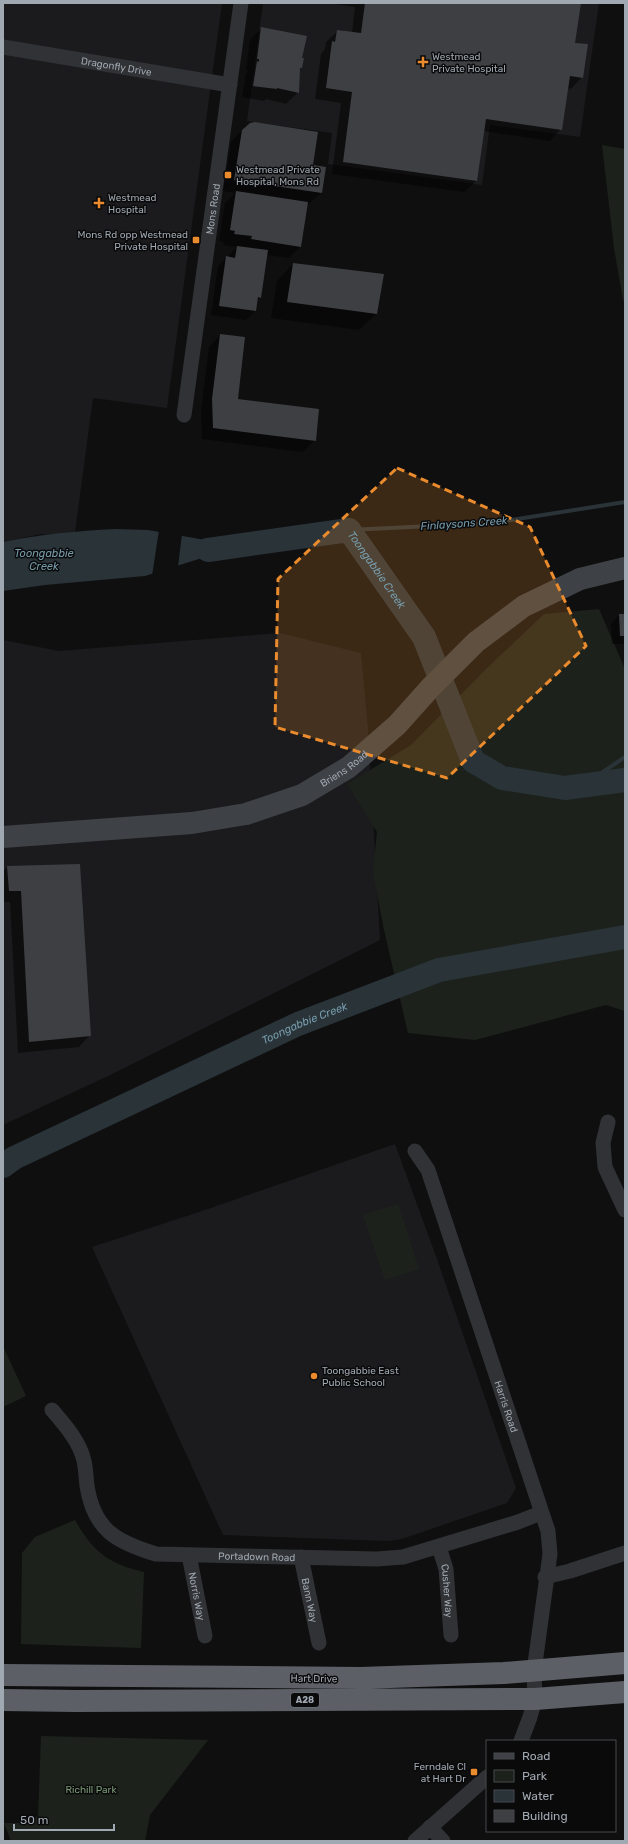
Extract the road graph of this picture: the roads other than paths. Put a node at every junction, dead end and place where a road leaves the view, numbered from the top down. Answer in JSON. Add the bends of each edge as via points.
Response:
{"nodes":[{"id":1,"x":241,"y":3,"type":"edge"},
{"id":2,"x":3,"y":47,"type":"edge"},
{"id":3,"x":230,"y":85,"type":"junction"},
{"id":4,"x":184,"y":415,"type":"dead end"},
{"id":5,"x":625,"y":568,"type":"edge"},
{"id":6,"x":3,"y":837,"type":"edge"},
{"id":7,"x":608,"y":1122,"type":"dead end"},
{"id":8,"x":415,"y":1151,"type":"dead end"},
{"id":9,"x":625,"y":1210,"type":"edge"},
{"id":10,"x":52,"y":1410,"type":"dead end"},
{"id":11,"x":541,"y":1513,"type":"junction"},
{"id":12,"x":439,"y":1547,"type":"junction"},
{"id":13,"x":625,"y":1553,"type":"edge"},
{"id":14,"x":189,"y":1555,"type":"junction"},
{"id":15,"x":300,"y":1557,"type":"junction"},
{"id":16,"x":545,"y":1577,"type":"junction"},
{"id":17,"x":451,"y":1635,"type":"dead end"},
{"id":18,"x":204,"y":1636,"type":"dead end"},
{"id":19,"x":319,"y":1643,"type":"dead end"},
{"id":20,"x":625,"y":1663,"type":"edge"},
{"id":21,"x":534,"y":1670,"type":"junction"},
{"id":22,"x":3,"y":1675,"type":"edge"},
{"id":23,"x":625,"y":1692,"type":"edge"},
{"id":24,"x":534,"y":1698,"type":"junction"},
{"id":25,"x":3,"y":1700,"type":"edge"},
{"id":26,"x":521,"y":1740,"type":"edge"},
{"id":27,"x":486,"y":1778,"type":"edge"},
{"id":28,"x":430,"y":1827,"type":"junction"},
{"id":29,"x":415,"y":1841,"type":"edge"},
{"id":30,"x":443,"y":1841,"type":"edge"}],
"edges":[{"from":1,"to":3,"type":"street","name":"Mons Road"},
{"from":2,"to":3,"type":"street","name":"Dragonfly Drive"},
{"from":3,"to":4,"type":"street","name":"Mons Road"},
{"from":5,"to":6,"type":"street","name":"Briens Road","via":[[580,579],[524,606],[476,642],[397,725],[349,767],[302,795],[246,814],[192,823]]},
{"from":7,"to":9,"type":"street","via":[[603,1143],[605,1167]]},
{"from":8,"to":11,"type":"street","name":"Harris Road","via":[[428,1170]]},
{"from":10,"to":14,"type":"street","name":"Portadown Road","via":[[70,1431],[84,1461],[93,1511],[102,1526],[117,1539],[132,1547],[156,1554]]},
{"from":11,"to":12,"type":"street","name":"Portadown Road"},
{"from":11,"to":16,"type":"street","name":"Harris Road","via":[[548,1532],[550,1554]]},
{"from":12,"to":15,"type":"street","name":"Portadown Road","via":[[391,1558]]},
{"from":12,"to":17,"type":"street","name":"Cusher Way","via":[[446,1569]]},
{"from":13,"to":16,"type":"street"},
{"from":14,"to":15,"type":"street","name":"Portadown Road"},
{"from":14,"to":18,"type":"street","name":"Norris Way"},
{"from":15,"to":19,"type":"street","name":"Bann Way"},
{"from":16,"to":21,"type":"street","name":"Harris Road"},
{"from":20,"to":21,"type":"highway","name":"Hart Drive"},
{"from":21,"to":22,"type":"highway","name":"Hart Drive","via":[[361,1678]]},
{"from":21,"to":24,"type":"street","name":"Harris Road"},
{"from":23,"to":24,"type":"highway","number":"A28"},
{"from":24,"to":25,"type":"highway","number":"A28"},
{"from":24,"to":26,"type":"street","name":"Harris Road"},
{"from":27,"to":28,"type":"street"},
{"from":28,"to":29,"type":"street"},
{"from":28,"to":30,"type":"street"}]}
